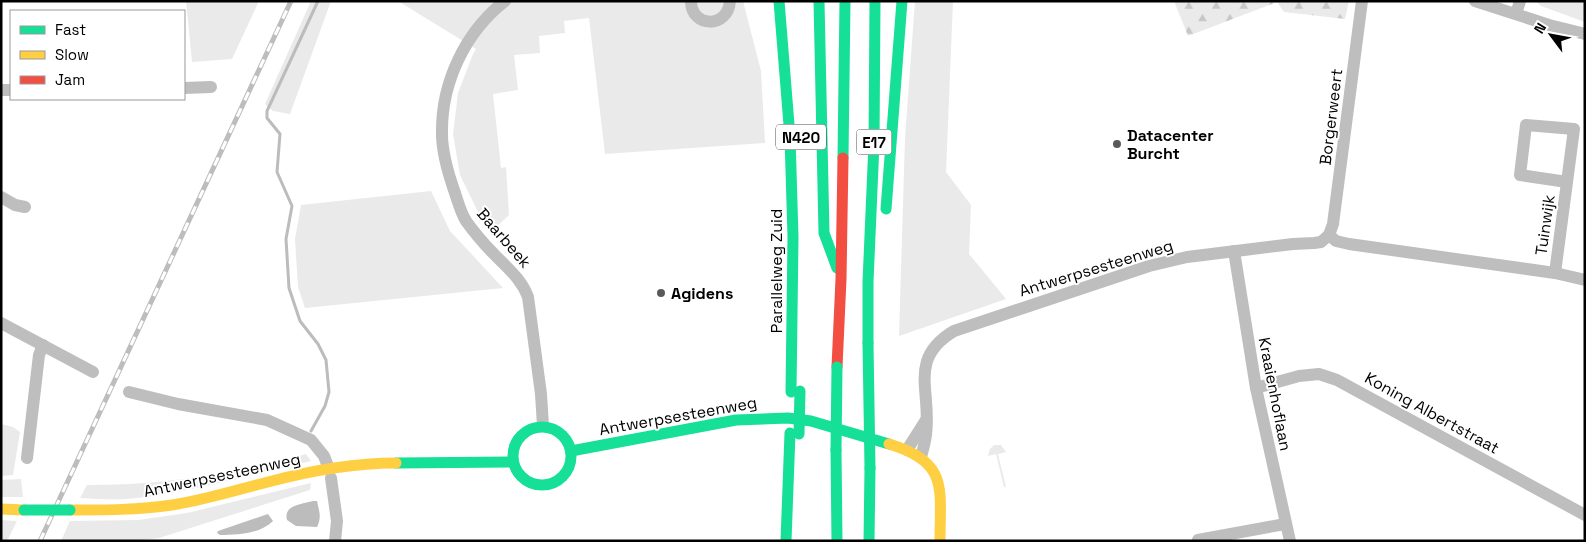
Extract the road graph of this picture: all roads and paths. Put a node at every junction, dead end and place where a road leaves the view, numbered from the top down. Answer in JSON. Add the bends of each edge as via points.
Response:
{"nodes":[{"id":1,"x":505,"y":1,"type":"edge"},
{"id":2,"x":691,"y":1,"type":"edge"},
{"id":3,"x":730,"y":1,"type":"edge"},
{"id":4,"x":779,"y":1,"type":"edge"},
{"id":5,"x":819,"y":1,"type":"edge"},
{"id":6,"x":845,"y":1,"type":"edge"},
{"id":7,"x":875,"y":1,"type":"edge"},
{"id":8,"x":902,"y":1,"type":"edge"},
{"id":9,"x":1362,"y":1,"type":"edge"},
{"id":10,"x":1474,"y":1,"type":"edge"},
{"id":11,"x":1520,"y":1,"type":"edge"},
{"id":12,"x":1516,"y":14,"type":"junction"},
{"id":13,"x":1585,"y":34,"type":"edge"},
{"id":14,"x":211,"y":87,"type":"dead end"},
{"id":15,"x":185,"y":88,"type":"edge"},
{"id":16,"x":801,"y":128,"type":"dead end"},
{"id":17,"x":1567,"y":182,"type":"junction"},
{"id":18,"x":1,"y":198,"type":"edge"},
{"id":19,"x":25,"y":207,"type":"dead end"},
{"id":20,"x":885,"y":220,"type":"dead end"},
{"id":21,"x":1330,"y":235,"type":"junction"},
{"id":22,"x":881,"y":239,"type":"dead end"},
{"id":23,"x":1234,"y":251,"type":"junction"},
{"id":24,"x":1555,"y":272,"type":"junction"},
{"id":25,"x":841,"y":278,"type":"junction"},
{"id":26,"x":1585,"y":280,"type":"edge"},
{"id":27,"x":868,"y":282,"type":"junction"},
{"id":28,"x":1,"y":324,"type":"edge"},
{"id":29,"x":43,"y":345,"type":"junction"},
{"id":30,"x":93,"y":372,"type":"dead end"},
{"id":31,"x":1256,"y":388,"type":"junction"},
{"id":32,"x":129,"y":392,"type":"dead end"},
{"id":33,"x":795,"y":392,"type":"junction"},
{"id":34,"x":926,"y":420,"type":"junction"},
{"id":35,"x":542,"y":426,"type":"junction"},
{"id":36,"x":794,"y":433,"type":"junction"},
{"id":37,"x":907,"y":450,"type":"junction"},
{"id":38,"x":571,"y":451,"type":"junction"},
{"id":39,"x":921,"y":457,"type":"junction"},
{"id":40,"x":27,"y":458,"type":"dead end"},
{"id":41,"x":513,"y":462,"type":"junction"},
{"id":42,"x":330,"y":474,"type":"junction"},
{"id":43,"x":799,"y":500,"type":"dead end"},
{"id":44,"x":1,"y":509,"type":"edge"},
{"id":45,"x":1585,"y":515,"type":"edge"},
{"id":46,"x":1285,"y":524,"type":"junction"},
{"id":47,"x":1198,"y":540,"type":"edge"},
{"id":48,"x":335,"y":541,"type":"edge"},
{"id":49,"x":786,"y":541,"type":"edge"},
{"id":50,"x":837,"y":541,"type":"edge"},
{"id":51,"x":869,"y":541,"type":"edge"},
{"id":52,"x":940,"y":541,"type":"edge"},
{"id":53,"x":1290,"y":541,"type":"edge"}],
"edges":[{"from":1,"to":35,"type":"street","name":"Baarbeek","via":[[489,13],[463,49],[446,90],[442,134],[449,178],[465,219],[492,252],[515,273],[528,297]]},
{"from":2,"to":3,"type":"street","via":[[699,18],[712,22],[725,16]]},
{"from":4,"to":33,"type":"main road","name":"Parallelweg Zuid","number":"N420","via":[[791,157]]},
{"from":5,"to":25,"type":"main road","via":[[824,233]]},
{"from":6,"to":25,"type":"main road","number":"E17"},
{"from":7,"to":27,"type":"main road","number":"E17","via":[[874,143]]},
{"from":8,"to":20,"type":"main road"},
{"from":9,"to":21,"type":"street","name":"Borgerweert"},
{"from":10,"to":12,"type":"street"},
{"from":11,"to":12,"type":"street"},
{"from":12,"to":13,"type":"street"},
{"from":14,"to":15,"type":"street"},
{"from":16,"to":33,"type":"main road","name":"Parallelweg Zuid","number":"N420","via":[[802,273]]},
{"from":17,"to":17,"type":"street","name":"Tuinwijk","via":[[1574,129],[1526,125],[1520,175]]},
{"from":17,"to":24,"type":"street","name":"Tuinwijk"},
{"from":18,"to":19,"type":"street"},
{"from":21,"to":23,"type":"street","name":"Antwerpsesteenweg","via":[[1321,242]]},
{"from":21,"to":24,"type":"street","via":[[1336,241],[1349,244]]},
{"from":22,"to":27,"type":"main road"},
{"from":23,"to":31,"type":"street","name":"Kraaienhoflaan"},
{"from":23,"to":34,"type":"street","name":"Antwerpsesteenweg","via":[[1149,266],[954,331],[940,340],[928,358],[925,371]]},
{"from":24,"to":26,"type":"street"},
{"from":25,"to":50,"type":"main road","number":"E17","bridge":true,"via":[[837,367]]},
{"from":27,"to":51,"type":"main road","number":"E17","bridge":true},
{"from":28,"to":29,"type":"street"},
{"from":29,"to":30,"type":"street"},
{"from":29,"to":40,"type":"street"},
{"from":31,"to":45,"type":"street","name":"Koning Albertstraat","via":[[1299,376],[1320,374],[1337,380]]},
{"from":31,"to":46,"type":"street","name":"Kraaienhoflaan"},
{"from":32,"to":42,"type":"street","name":"Antwerpsesteenweg","via":[[267,420],[311,440],[324,456]]},
{"from":33,"to":36,"type":"main road","name":"Parallelweg Zuid","number":"N420","bridge":true},
{"from":34,"to":37,"type":"street"},
{"from":34,"to":39,"type":"street","name":"Antwerpsesteenweg"},
{"from":35,"to":38,"type":"main road","via":[[562,434]]},
{"from":35,"to":41,"type":"main road","via":[[520,436],[514,447]]},
{"from":36,"to":43,"type":"main road","name":"Parallelweg Zuid","number":"N420"},
{"from":36,"to":49,"type":"main road","name":"Parallelweg Zuid","number":"N420"},
{"from":37,"to":38,"type":"main road","name":"Antwerpsesteenweg","via":[[811,421],[771,418],[711,424]]},
{"from":37,"to":39,"type":"main road","name":"Antwerpsesteenweg"},
{"from":38,"to":41,"type":"main road","via":[[566,474],[543,485],[526,481]]},
{"from":39,"to":52,"type":"main road","via":[[931,467],[940,488]]},
{"from":41,"to":42,"type":"main road","name":"Antwerpsesteenweg","via":[[386,463]]},
{"from":42,"to":44,"type":"main road","name":"Antwerpsesteenweg","bridge":true,"via":[[270,481],[172,505],[126,510]]},
{"from":42,"to":48,"type":"street","via":[[337,521]]},
{"from":46,"to":47,"type":"street"},
{"from":46,"to":53,"type":"street","name":"Kraaienhoflaan"}]}
